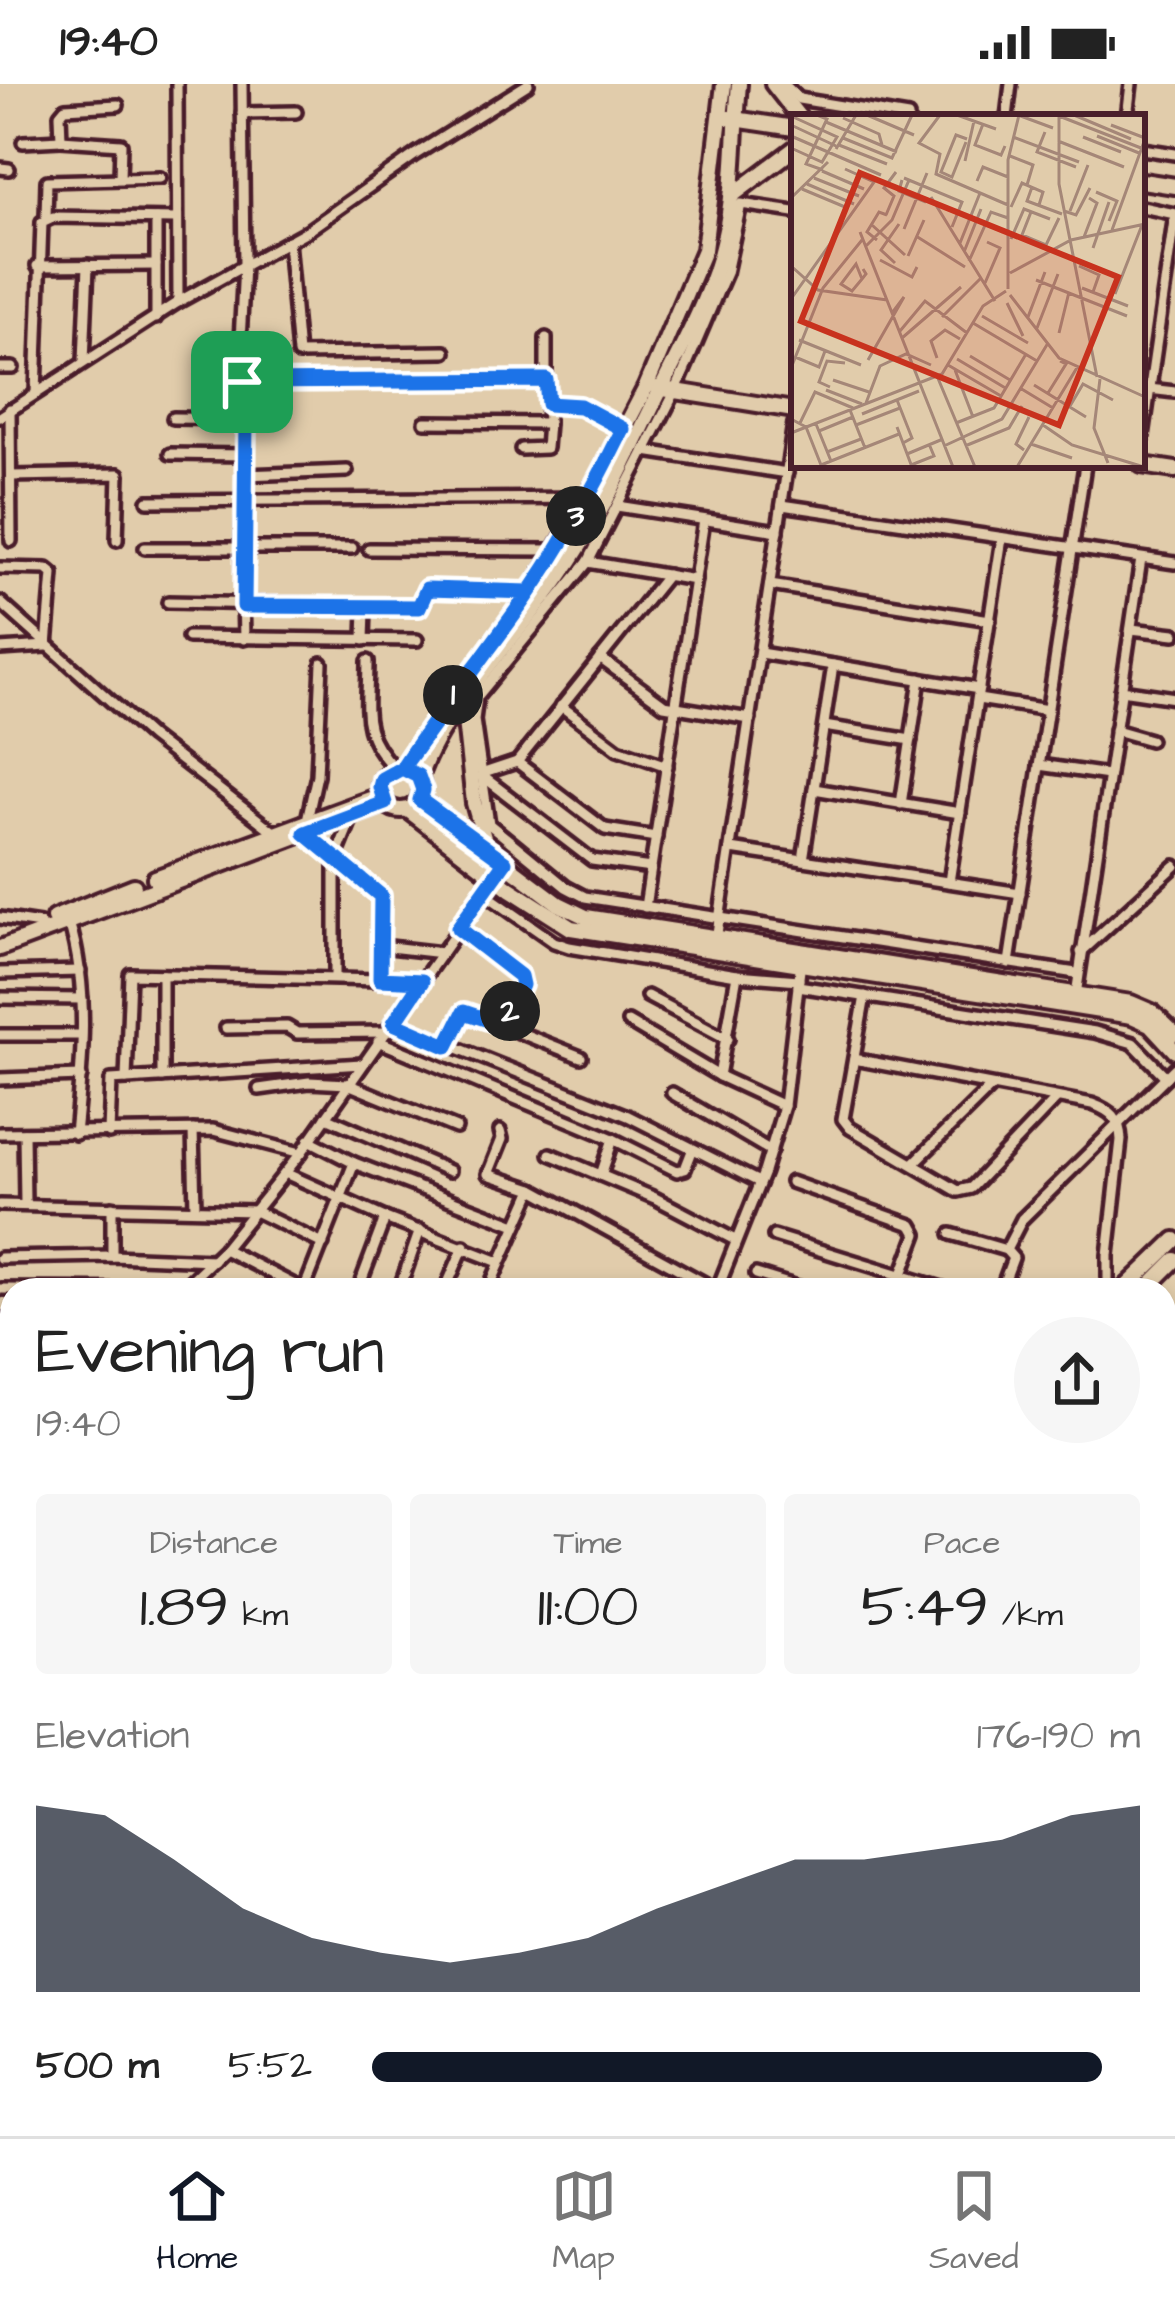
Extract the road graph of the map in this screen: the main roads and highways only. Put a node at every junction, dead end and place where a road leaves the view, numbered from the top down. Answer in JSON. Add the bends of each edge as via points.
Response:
{"nodes":[{"id":1,"x":724,"y":84,"type":"edge"},
{"id":2,"x":739,"y":84,"type":"edge"},
{"id":3,"x":773,"y":84,"type":"edge"},
{"id":4,"x":797,"y":114,"type":"edge"},
{"id":5,"x":728,"y":118,"type":"junction"},
{"id":6,"x":791,"y":128,"type":"edge"},
{"id":7,"x":791,"y":151,"type":"edge"},
{"id":8,"x":1145,"y":181,"type":"edge"},
{"id":9,"x":1175,"y":186,"type":"edge"},
{"id":10,"x":733,"y":195,"type":"junction"},
{"id":11,"x":661,"y":388,"type":"junction"},
{"id":12,"x":791,"y":410,"type":"edge"},
{"id":13,"x":1145,"y":465,"type":"edge"},
{"id":14,"x":1175,"y":470,"type":"edge"},
{"id":15,"x":463,"y":702,"type":"junction"},
{"id":16,"x":399,"y":768,"type":"junction"},
{"id":17,"x":419,"y":778,"type":"junction"},
{"id":18,"x":383,"y":799,"type":"junction"},
{"id":19,"x":414,"y":805,"type":"junction"},
{"id":20,"x":306,"y":826,"type":"junction"},
{"id":21,"x":487,"y":848,"type":"junction"},
{"id":22,"x":0,"y":945,"type":"edge"},
{"id":23,"x":716,"y":945,"type":"junction"},
{"id":24,"x":1076,"y":1001,"type":"junction"},
{"id":25,"x":1175,"y":1034,"type":"edge"},
{"id":26,"x":1175,"y":1051,"type":"edge"},
{"id":27,"x":1175,"y":1240,"type":"edge"},
{"id":28,"x":1135,"y":1278,"type":"edge"}],
"edges":[{"from":1,"to":5,"type":"main road"},
{"from":2,"to":5,"type":"main road"},
{"from":3,"to":4,"type":"main road"},
{"from":5,"to":6,"type":"main road"},
{"from":5,"to":10,"type":"main road"},
{"from":5,"to":11,"type":"main road","via":[[704,250]]},
{"from":7,"to":10,"type":"main road"},
{"from":8,"to":9,"type":"main road"},
{"from":10,"to":11,"type":"main road","via":[[718,263]]},
{"from":11,"to":12,"type":"main road"},
{"from":11,"to":15,"type":"main road","via":[[569,564]]},
{"from":11,"to":16,"type":"main road","via":[[623,429],[530,592]]},
{"from":13,"to":14,"type":"main road"},
{"from":15,"to":17,"type":"main road"},
{"from":15,"to":21,"type":"main road"},
{"from":16,"to":17,"type":"main road"},
{"from":16,"to":18,"type":"main road","via":[[382,779]]},
{"from":17,"to":19,"type":"main road"},
{"from":18,"to":19,"type":"main road","via":[[399,811]]},
{"from":18,"to":20,"type":"main road"},
{"from":18,"to":20,"type":"main road"},
{"from":19,"to":21,"type":"main road"},
{"from":19,"to":23,"type":"main road","via":[[494,877],[571,928]]},
{"from":20,"to":22,"type":"main road"},
{"from":20,"to":22,"type":"main road","via":[[274,832]]},
{"from":21,"to":23,"type":"main road","via":[[586,917]]},
{"from":23,"to":24,"type":"main road"},
{"from":24,"to":25,"type":"main road","via":[[1140,1006]]},
{"from":24,"to":26,"type":"main road","via":[[1141,1019]]},
{"from":27,"to":28,"type":"main road"}]}
